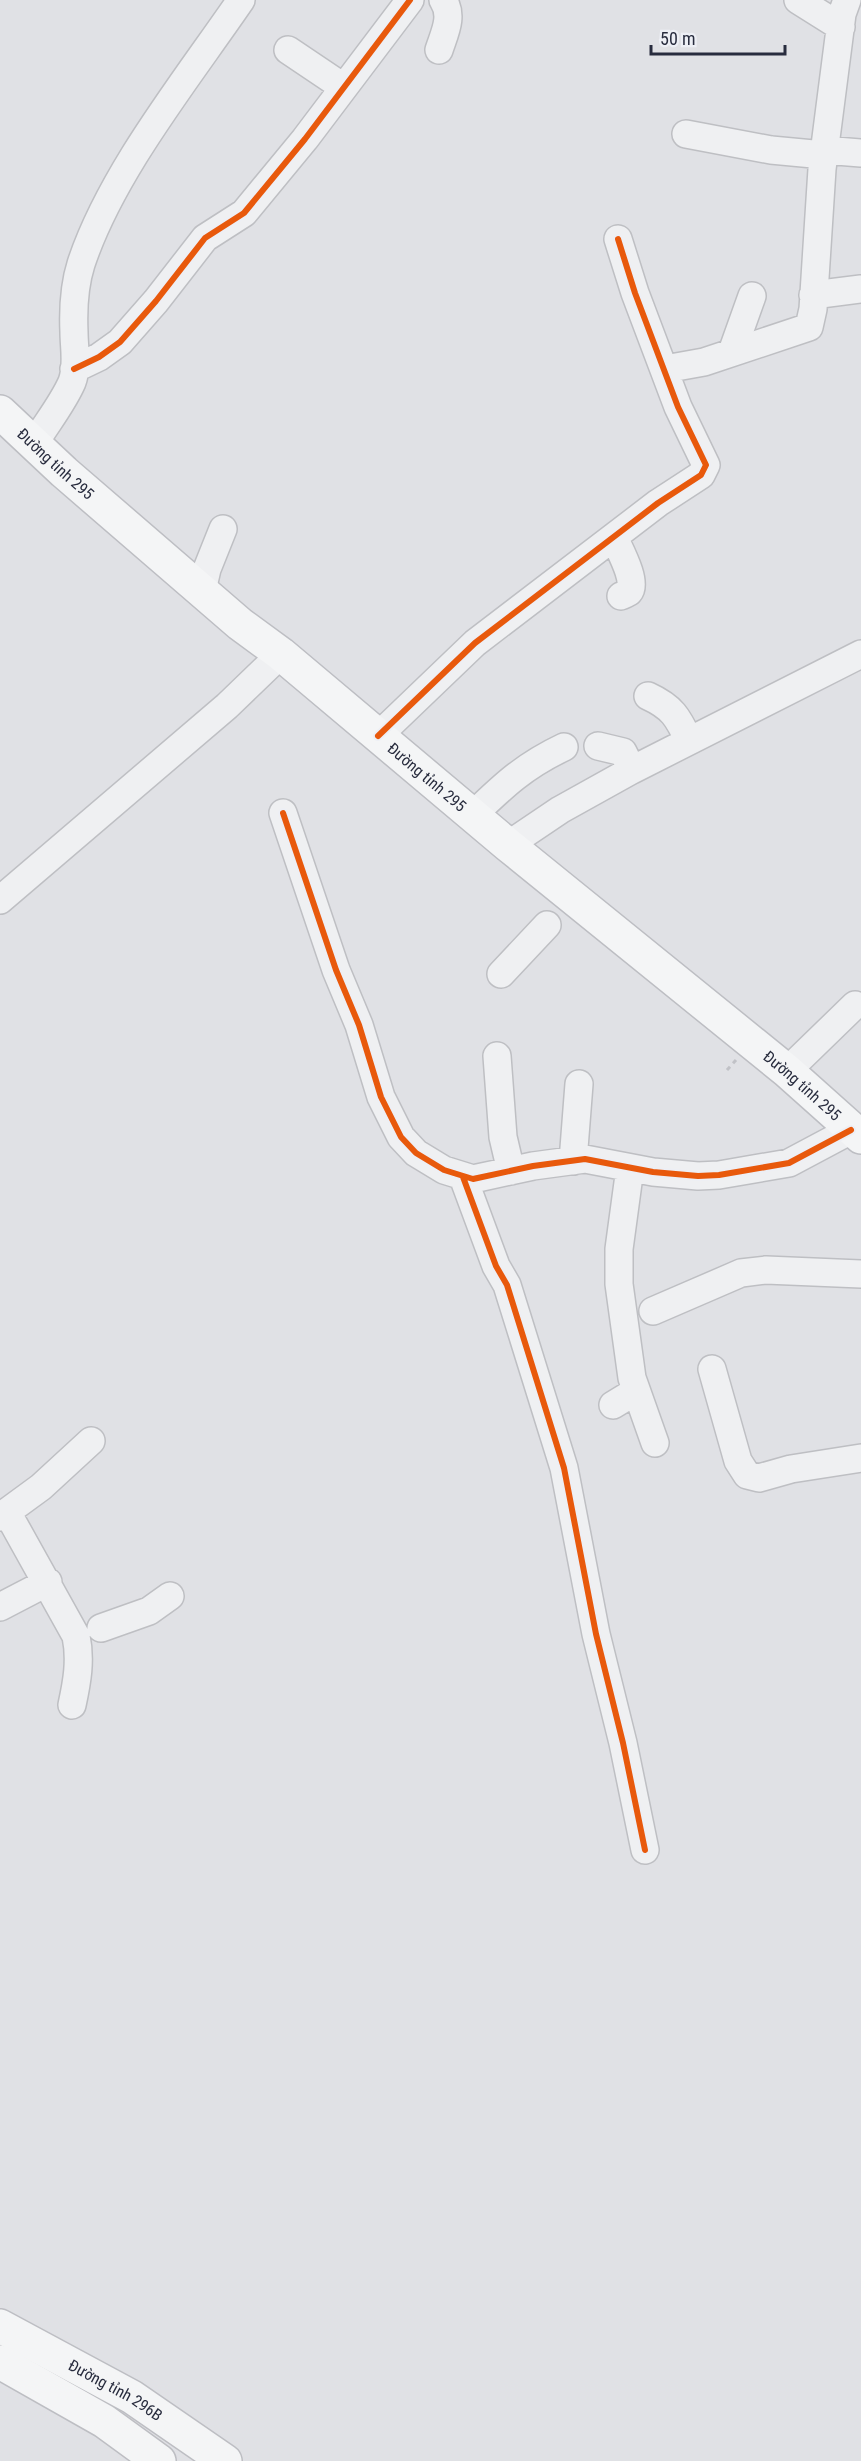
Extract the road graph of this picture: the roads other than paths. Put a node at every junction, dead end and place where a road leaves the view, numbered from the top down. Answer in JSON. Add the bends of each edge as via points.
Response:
{"nodes":[{"id":1,"x":241,"y":0,"type":"edge"},
{"id":2,"x":410,"y":0,"type":"edge"},
{"id":3,"x":443,"y":0,"type":"edge"},
{"id":4,"x":798,"y":0,"type":"edge"},
{"id":5,"x":847,"y":0,"type":"edge"},
{"id":6,"x":841,"y":27,"type":"junction"},
{"id":7,"x":288,"y":50,"type":"dead end"},
{"id":8,"x":439,"y":50,"type":"dead end"},
{"id":9,"x":343,"y":87,"type":"junction"},
{"id":10,"x":686,"y":134,"type":"dead end"},
{"id":11,"x":824,"y":153,"type":"junction"},
{"id":12,"x":861,"y":153,"type":"edge"},
{"id":13,"x":618,"y":239,"type":"dead end"},
{"id":14,"x":861,"y":289,"type":"edge"},
{"id":15,"x":813,"y":295,"type":"junction"},
{"id":16,"x":752,"y":296,"type":"dead end"},
{"id":17,"x":732,"y":352,"type":"junction"},
{"id":18,"x":74,"y":369,"type":"junction"},
{"id":19,"x":665,"y":369,"type":"junction"},
{"id":20,"x":0,"y":412,"type":"edge"},
{"id":21,"x":34,"y":444,"type":"junction"},
{"id":22,"x":223,"y":529,"type":"dead end"},
{"id":23,"x":614,"y":537,"type":"junction"},
{"id":24,"x":202,"y":591,"type":"junction"},
{"id":25,"x":621,"y":596,"type":"dead end"},
{"id":26,"x":281,"y":654,"type":"junction"},
{"id":27,"x":861,"y":654,"type":"edge"},
{"id":28,"x":648,"y":696,"type":"dead end"},
{"id":29,"x":378,"y":735,"type":"junction"},
{"id":30,"x":689,"y":741,"type":"junction"},
{"id":31,"x":598,"y":746,"type":"dead end"},
{"id":32,"x":564,"y":747,"type":"dead end"},
{"id":33,"x":632,"y":770,"type":"junction"},
{"id":34,"x":283,"y":813,"type":"dead end"},
{"id":35,"x":473,"y":815,"type":"junction"},
{"id":36,"x":508,"y":845,"type":"junction"},
{"id":37,"x":0,"y":900,"type":"edge"},
{"id":38,"x":560,"y":912,"type":"junction"},
{"id":39,"x":501,"y":974,"type":"dead end"},
{"id":40,"x":855,"y":1005,"type":"dead end"},
{"id":41,"x":497,"y":1056,"type":"dead end"},
{"id":42,"x":787,"y":1071,"type":"junction"},
{"id":43,"x":579,"y":1083,"type":"dead end"},
{"id":44,"x":856,"y":1133,"type":"edge"},
{"id":45,"x":573,"y":1161,"type":"junction"},
{"id":46,"x":630,"y":1168,"type":"junction"},
{"id":47,"x":511,"y":1171,"type":"junction"},
{"id":48,"x":463,"y":1177,"type":"junction"},
{"id":49,"x":861,"y":1274,"type":"edge"},
{"id":50,"x":653,"y":1311,"type":"dead end"},
{"id":51,"x":712,"y":1369,"type":"dead end"},
{"id":52,"x":636,"y":1391,"type":"junction"},
{"id":53,"x":613,"y":1406,"type":"dead end"},
{"id":54,"x":91,"y":1441,"type":"dead end"},
{"id":55,"x":655,"y":1443,"type":"dead end"},
{"id":56,"x":861,"y":1458,"type":"edge"},
{"id":57,"x":4,"y":1515,"type":"edge"},
{"id":58,"x":48,"y":1582,"type":"junction"},
{"id":59,"x":170,"y":1596,"type":"dead end"},
{"id":60,"x":0,"y":1607,"type":"edge"},
{"id":61,"x":89,"y":1632,"type":"junction"},
{"id":62,"x":72,"y":1705,"type":"dead end"},
{"id":63,"x":645,"y":1850,"type":"dead end"},
{"id":64,"x":0,"y":2326,"type":"edge"},
{"id":65,"x":0,"y":2362,"type":"edge"},
{"id":66,"x":159,"y":2461,"type":"edge"},
{"id":67,"x":225,"y":2461,"type":"edge"}],
"edges":[{"from":1,"to":18,"type":"street","via":[[165,109],[94,229],[74,301]]},
{"from":2,"to":9,"type":"street"},
{"from":3,"to":8,"type":"street","via":[[448,21]]},
{"from":4,"to":6,"type":"street"},
{"from":5,"to":6,"type":"street"},
{"from":6,"to":11,"type":"street"},
{"from":7,"to":9,"type":"street"},
{"from":9,"to":18,"type":"street","via":[[244,213],[205,238],[120,342]]},
{"from":10,"to":11,"type":"street","via":[[771,150]]},
{"from":11,"to":12,"type":"street"},
{"from":11,"to":15,"type":"street"},
{"from":13,"to":19,"type":"street"},
{"from":14,"to":15,"type":"street"},
{"from":15,"to":17,"type":"street","via":[[809,327]]},
{"from":16,"to":17,"type":"street"},
{"from":17,"to":19,"type":"street"},
{"from":18,"to":21,"type":"street","via":[[72,381]]},
{"from":19,"to":23,"type":"street","via":[[706,465],[701,475]]},
{"from":20,"to":21,"type":"main road","name":"Đường tỉnh 295"},
{"from":21,"to":24,"type":"main road","name":"Đường tỉnh 295"},
{"from":22,"to":24,"type":"street"},
{"from":23,"to":25,"type":"street","via":[[632,586]]},
{"from":23,"to":29,"type":"street","via":[[475,643]]},
{"from":24,"to":26,"type":"main road","name":"Đường tỉnh 295"},
{"from":26,"to":29,"type":"main road","name":"Đường tỉnh 295"},
{"from":26,"to":37,"type":"street","via":[[227,706]]},
{"from":27,"to":30,"type":"street"},
{"from":28,"to":30,"type":"street","via":[[662,702],[677,716]]},
{"from":29,"to":35,"type":"main road","name":"Đường tỉnh 295"},
{"from":30,"to":33,"type":"street"},
{"from":31,"to":33,"type":"street","via":[[623,752]]},
{"from":32,"to":35,"type":"street","via":[[511,778]]},
{"from":33,"to":36,"type":"street","via":[[560,810]]},
{"from":34,"to":48,"type":"street","via":[[381,1097],[401,1137],[416,1153]]},
{"from":35,"to":36,"type":"main road","name":"Đường tỉnh 295"},
{"from":36,"to":38,"type":"main road","name":"Đường tỉnh 295"},
{"from":38,"to":39,"type":"street"},
{"from":38,"to":42,"type":"main road","name":"Đường tỉnh 295"},
{"from":40,"to":42,"type":"street"},
{"from":41,"to":47,"type":"street","via":[[503,1137]]},
{"from":42,"to":44,"type":"main road","name":"Đường tỉnh 295"},
{"from":43,"to":45,"type":"street"},
{"from":44,"to":46,"type":"street","via":[[789,1163],[719,1175]]},
{"from":45,"to":46,"type":"street","via":[[585,1159]]},
{"from":45,"to":47,"type":"street"},
{"from":46,"to":52,"type":"street","via":[[619,1249],[619,1284]]},
{"from":47,"to":48,"type":"street","via":[[473,1179]]},
{"from":48,"to":63,"type":"street","via":[[496,1266],[507,1285],[564,1468],[596,1634]]},
{"from":49,"to":50,"type":"street","via":[[766,1270],[741,1273]]},
{"from":51,"to":56,"type":"street","via":[[738,1461],[747,1475],[759,1478]]},
{"from":52,"to":53,"type":"street"},
{"from":52,"to":55,"type":"street"},
{"from":54,"to":57,"type":"street"},
{"from":57,"to":58,"type":"street"},
{"from":58,"to":60,"type":"street"},
{"from":58,"to":61,"type":"street"},
{"from":59,"to":61,"type":"street","via":[[149,1611]]},
{"from":61,"to":62,"type":"street","via":[[79,1650]]},
{"from":64,"to":67,"type":"main road","name":"Đường tỉnh 296B","via":[[132,2397]]},
{"from":65,"to":66,"type":"main road","name":"Đường tỉnh 296B","via":[[104,2421]]}]}
